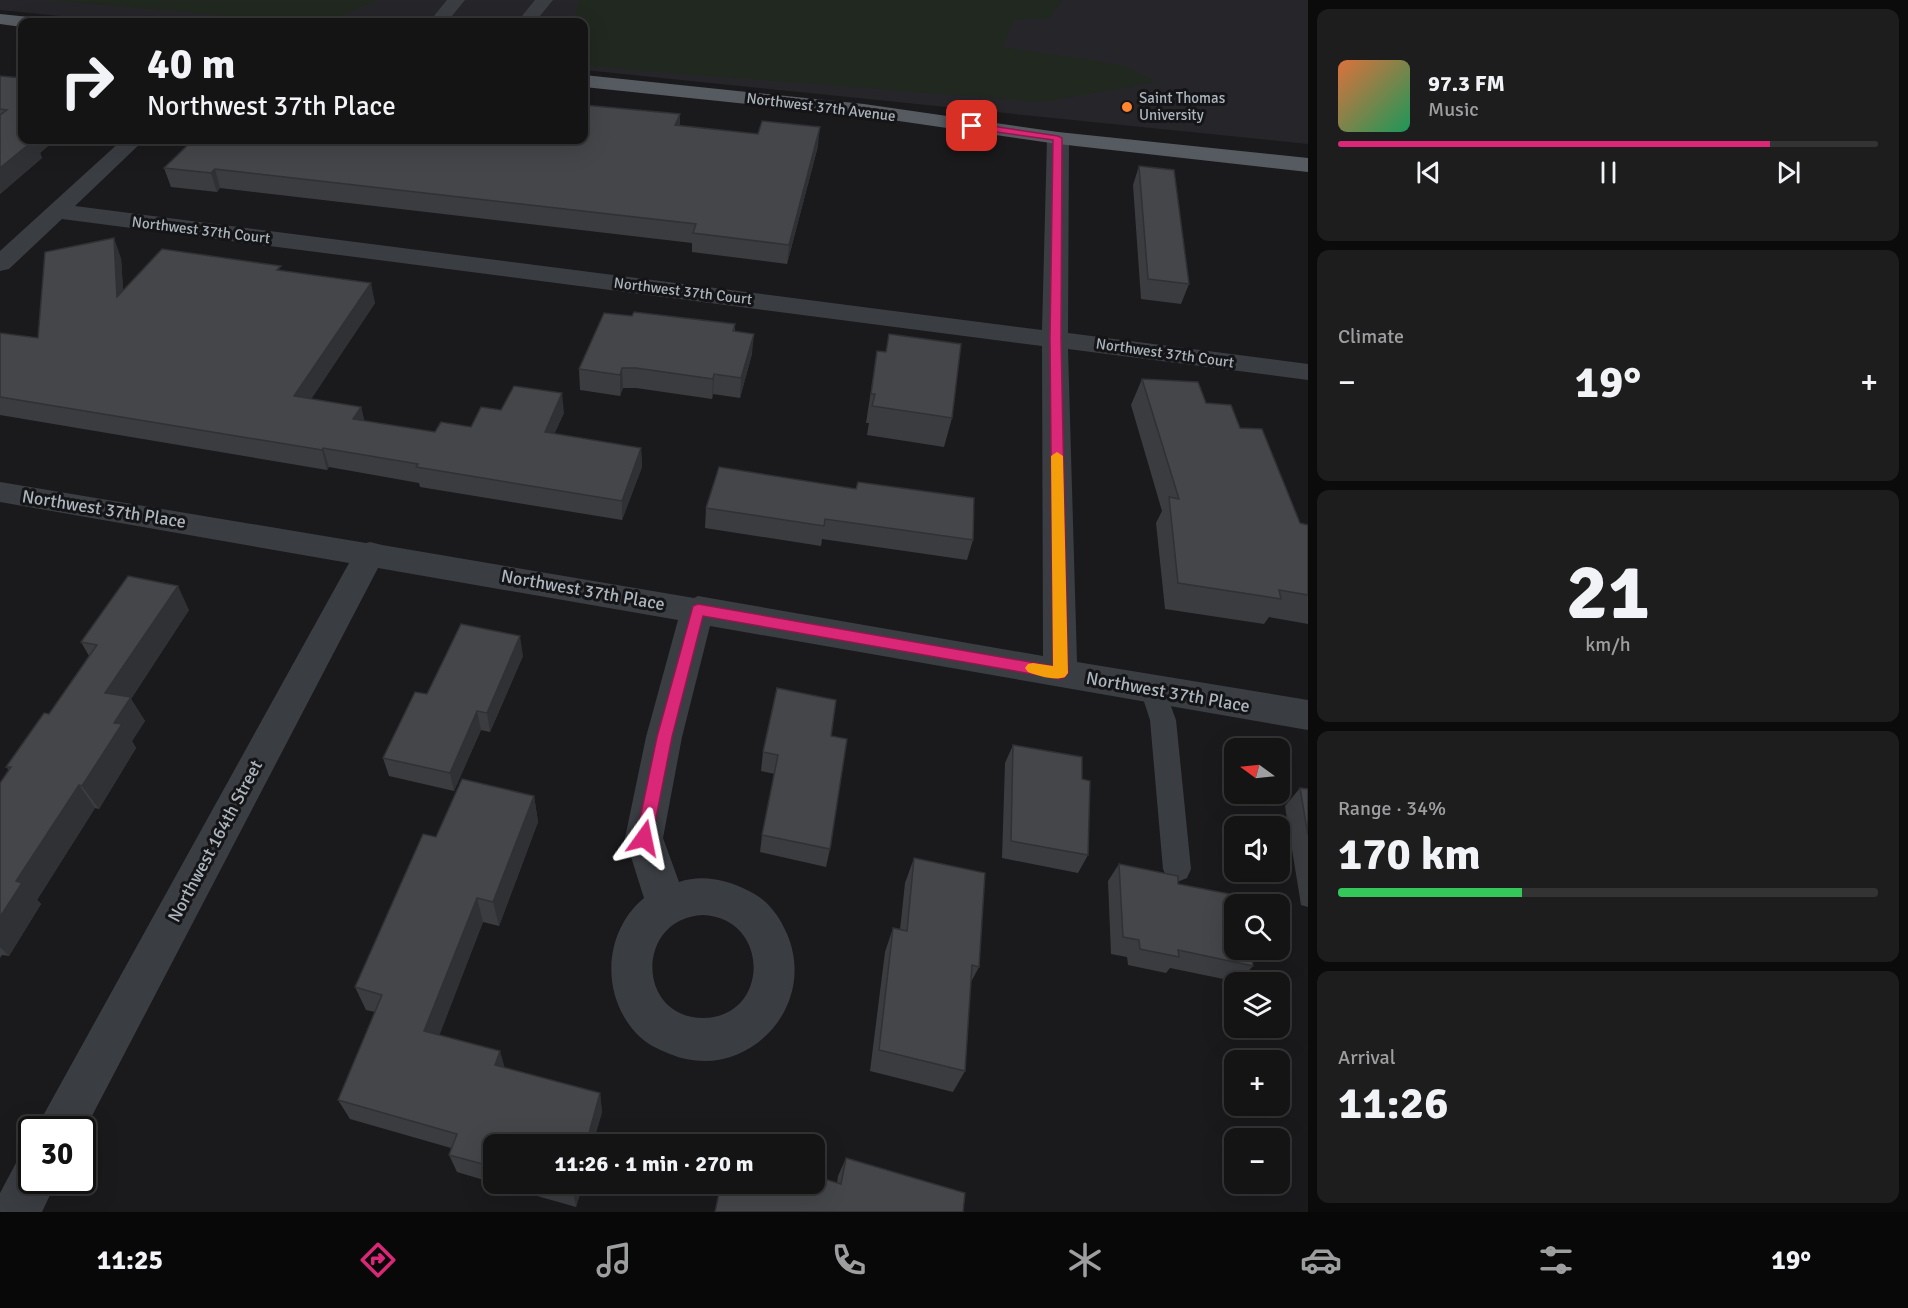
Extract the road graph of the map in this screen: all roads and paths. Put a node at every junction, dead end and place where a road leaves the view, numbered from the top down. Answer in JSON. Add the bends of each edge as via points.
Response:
{"nodes":[{"id":1,"x":456,"y":0,"type":"edge"},
{"id":2,"x":544,"y":0,"type":"edge"},
{"id":3,"x":441,"y":18,"type":"edge"},
{"id":4,"x":529,"y":18,"type":"edge"},
{"id":5,"x":0,"y":19,"type":"edge"},
{"id":6,"x":18,"y":21,"type":"edge"},
{"id":7,"x":0,"y":37,"type":"edge"},
{"id":8,"x":18,"y":39,"type":"edge"},
{"id":9,"x":588,"y":81,"type":"edge"},
{"id":10,"x":588,"y":99,"type":"edge"},
{"id":11,"x":1058,"y":138,"type":"junction"},
{"id":12,"x":130,"y":144,"type":"edge"},
{"id":13,"x":1308,"y":165,"type":"edge"},
{"id":14,"x":57,"y":211,"type":"junction"},
{"id":15,"x":0,"y":264,"type":"edge"},
{"id":16,"x":1055,"y":339,"type":"junction"},
{"id":17,"x":1308,"y":372,"type":"edge"},
{"id":18,"x":0,"y":492,"type":"edge"},
{"id":19,"x":370,"y":553,"type":"junction"},
{"id":20,"x":698,"y":609,"type":"junction"},
{"id":21,"x":1060,"y":673,"type":"junction"},
{"id":22,"x":1153,"y":689,"type":"junction"},
{"id":23,"x":1308,"y":715,"type":"edge"},
{"id":24,"x":1177,"y":869,"type":"dead end"},
{"id":25,"x":667,"y":905,"type":"dead end"},
{"id":26,"x":68,"y":1116,"type":"edge"},
{"id":27,"x":26,"y":1194,"type":"edge"},
{"id":28,"x":16,"y":1212,"type":"edge"}],
"edges":[{"from":1,"to":3,"type":"street"},
{"from":2,"to":4,"type":"street"},
{"from":5,"to":6,"type":"main road"},
{"from":7,"to":8,"type":"main road"},
{"from":9,"to":11,"type":"main road","name":"Northwest 37th Avenue","via":[[864,110]]},
{"from":10,"to":11,"type":"main road","name":"Northwest 37th Avenue","via":[[859,128]]},
{"from":11,"to":13,"type":"main road","name":"Northwest 37th Avenue"},
{"from":11,"to":16,"type":"street"},
{"from":12,"to":14,"type":"street"},
{"from":14,"to":15,"type":"street"},
{"from":14,"to":16,"type":"street","name":"Northwest 37th Court"},
{"from":16,"to":17,"type":"street","name":"Northwest 37th Court"},
{"from":16,"to":21,"type":"street"},
{"from":18,"to":19,"type":"street","name":"Northwest 37th Place"},
{"from":19,"to":20,"type":"street","name":"Northwest 37th Place"},
{"from":19,"to":26,"type":"street","name":"Northwest 164th Street"},
{"from":20,"to":21,"type":"street","name":"Northwest 37th Place"},
{"from":20,"to":25,"type":"street","via":[[664,737],[644,838]]},
{"from":21,"to":22,"type":"street","name":"Northwest 37th Place"},
{"from":22,"to":23,"type":"street","name":"Northwest 37th Place"},
{"from":22,"to":24,"type":"lane","via":[[1163,720]]},
{"from":27,"to":28,"type":"street"}]}
